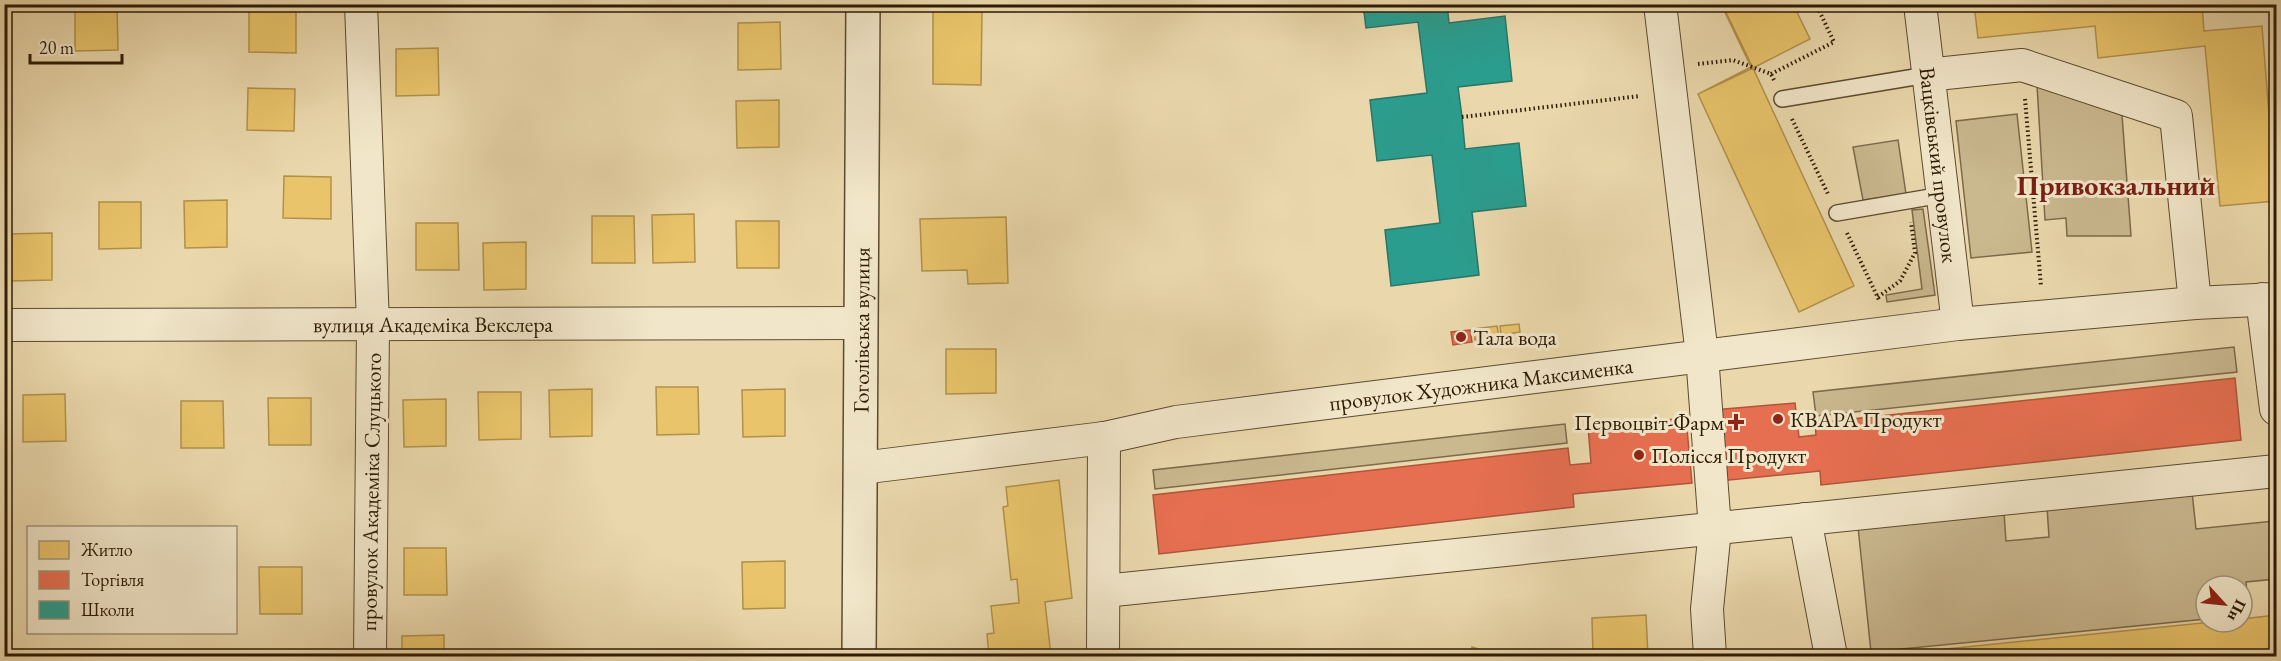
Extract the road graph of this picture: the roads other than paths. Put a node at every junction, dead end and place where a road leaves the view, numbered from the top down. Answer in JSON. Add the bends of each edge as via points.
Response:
{"nodes":[{"id":1,"x":362,"y":4,"type":"edge"},
{"id":2,"x":863,"y":4,"type":"edge"},
{"id":3,"x":1660,"y":4,"type":"edge"},
{"id":4,"x":1920,"y":4,"type":"edge"},
{"id":5,"x":1927,"y":75,"type":"junction"},
{"id":6,"x":1782,"y":99,"type":"road end"},
{"id":7,"x":1942,"y":195,"type":"junction"},
{"id":8,"x":1837,"y":213,"type":"road end"},
{"id":9,"x":2270,"y":299,"type":"edge"},
{"id":10,"x":2195,"y":303,"type":"junction"},
{"id":11,"x":861,"y":323,"type":"junction"},
{"id":12,"x":373,"y":324,"type":"junction"},
{"id":13,"x":1958,"y":324,"type":"junction"},
{"id":14,"x":4,"y":325,"type":"edge"},
{"id":15,"x":1701,"y":355,"type":"junction"},
{"id":16,"x":2277,"y":409,"type":"edge"},
{"id":17,"x":1104,"y":438,"type":"junction"},
{"id":18,"x":861,"y":468,"type":"junction"},
{"id":19,"x":2277,"y":471,"type":"edge"},
{"id":20,"x":1805,"y":519,"type":"junction"},
{"id":21,"x":1714,"y":529,"type":"junction"},
{"id":22,"x":1104,"y":591,"type":"junction"},
{"id":23,"x":370,"y":657,"type":"edge"},
{"id":24,"x":859,"y":657,"type":"edge"},
{"id":25,"x":1103,"y":657,"type":"edge"},
{"id":26,"x":1710,"y":657,"type":"edge"},
{"id":27,"x":1831,"y":657,"type":"edge"}],
"edges":[{"from":1,"to":12,"type":"street","name":"провулок Академіка Слуцького"},
{"from":2,"to":11,"type":"street","name":"Гоголівська вулиця"},
{"from":3,"to":15,"type":"street"},
{"from":4,"to":5,"type":"street","name":"Вацківський провулок"},
{"from":5,"to":6,"type":"lane"},
{"from":5,"to":7,"type":"street","name":"Вацківський провулок"},
{"from":5,"to":10,"type":"street","via":[[2022,65],[2176,116]]},
{"from":7,"to":8,"type":"lane"},
{"from":7,"to":13,"type":"street","name":"Вацківський провулок"},
{"from":9,"to":10,"type":"street","name":"провулок Художника Максименка"},
{"from":9,"to":16,"type":"street"},
{"from":10,"to":13,"type":"street","name":"провулок Художника Максименка"},
{"from":11,"to":12,"type":"street","name":"вулиця Академіка Векслера"},
{"from":11,"to":18,"type":"street","name":"Гоголівська вулиця"},
{"from":12,"to":14,"type":"street","name":"вулиця Академіка Векслера"},
{"from":12,"to":23,"type":"street","name":"провулок Академіка Слуцького"},
{"from":13,"to":15,"type":"street","name":"провулок Художника Максименка"},
{"from":15,"to":17,"type":"street","name":"провулок Художника Максименка","via":[[1176,422]]},
{"from":15,"to":21,"type":"street"},
{"from":17,"to":18,"type":"street","name":"провулок Художника Максименка"},
{"from":17,"to":22,"type":"street"},
{"from":18,"to":24,"type":"street","name":"Гоголівська вулиця"},
{"from":19,"to":20,"type":"street"},
{"from":20,"to":21,"type":"street"},
{"from":20,"to":27,"type":"street"},
{"from":21,"to":22,"type":"street"},
{"from":21,"to":26,"type":"street","via":[[1707,609]]},
{"from":22,"to":25,"type":"street"}]}
